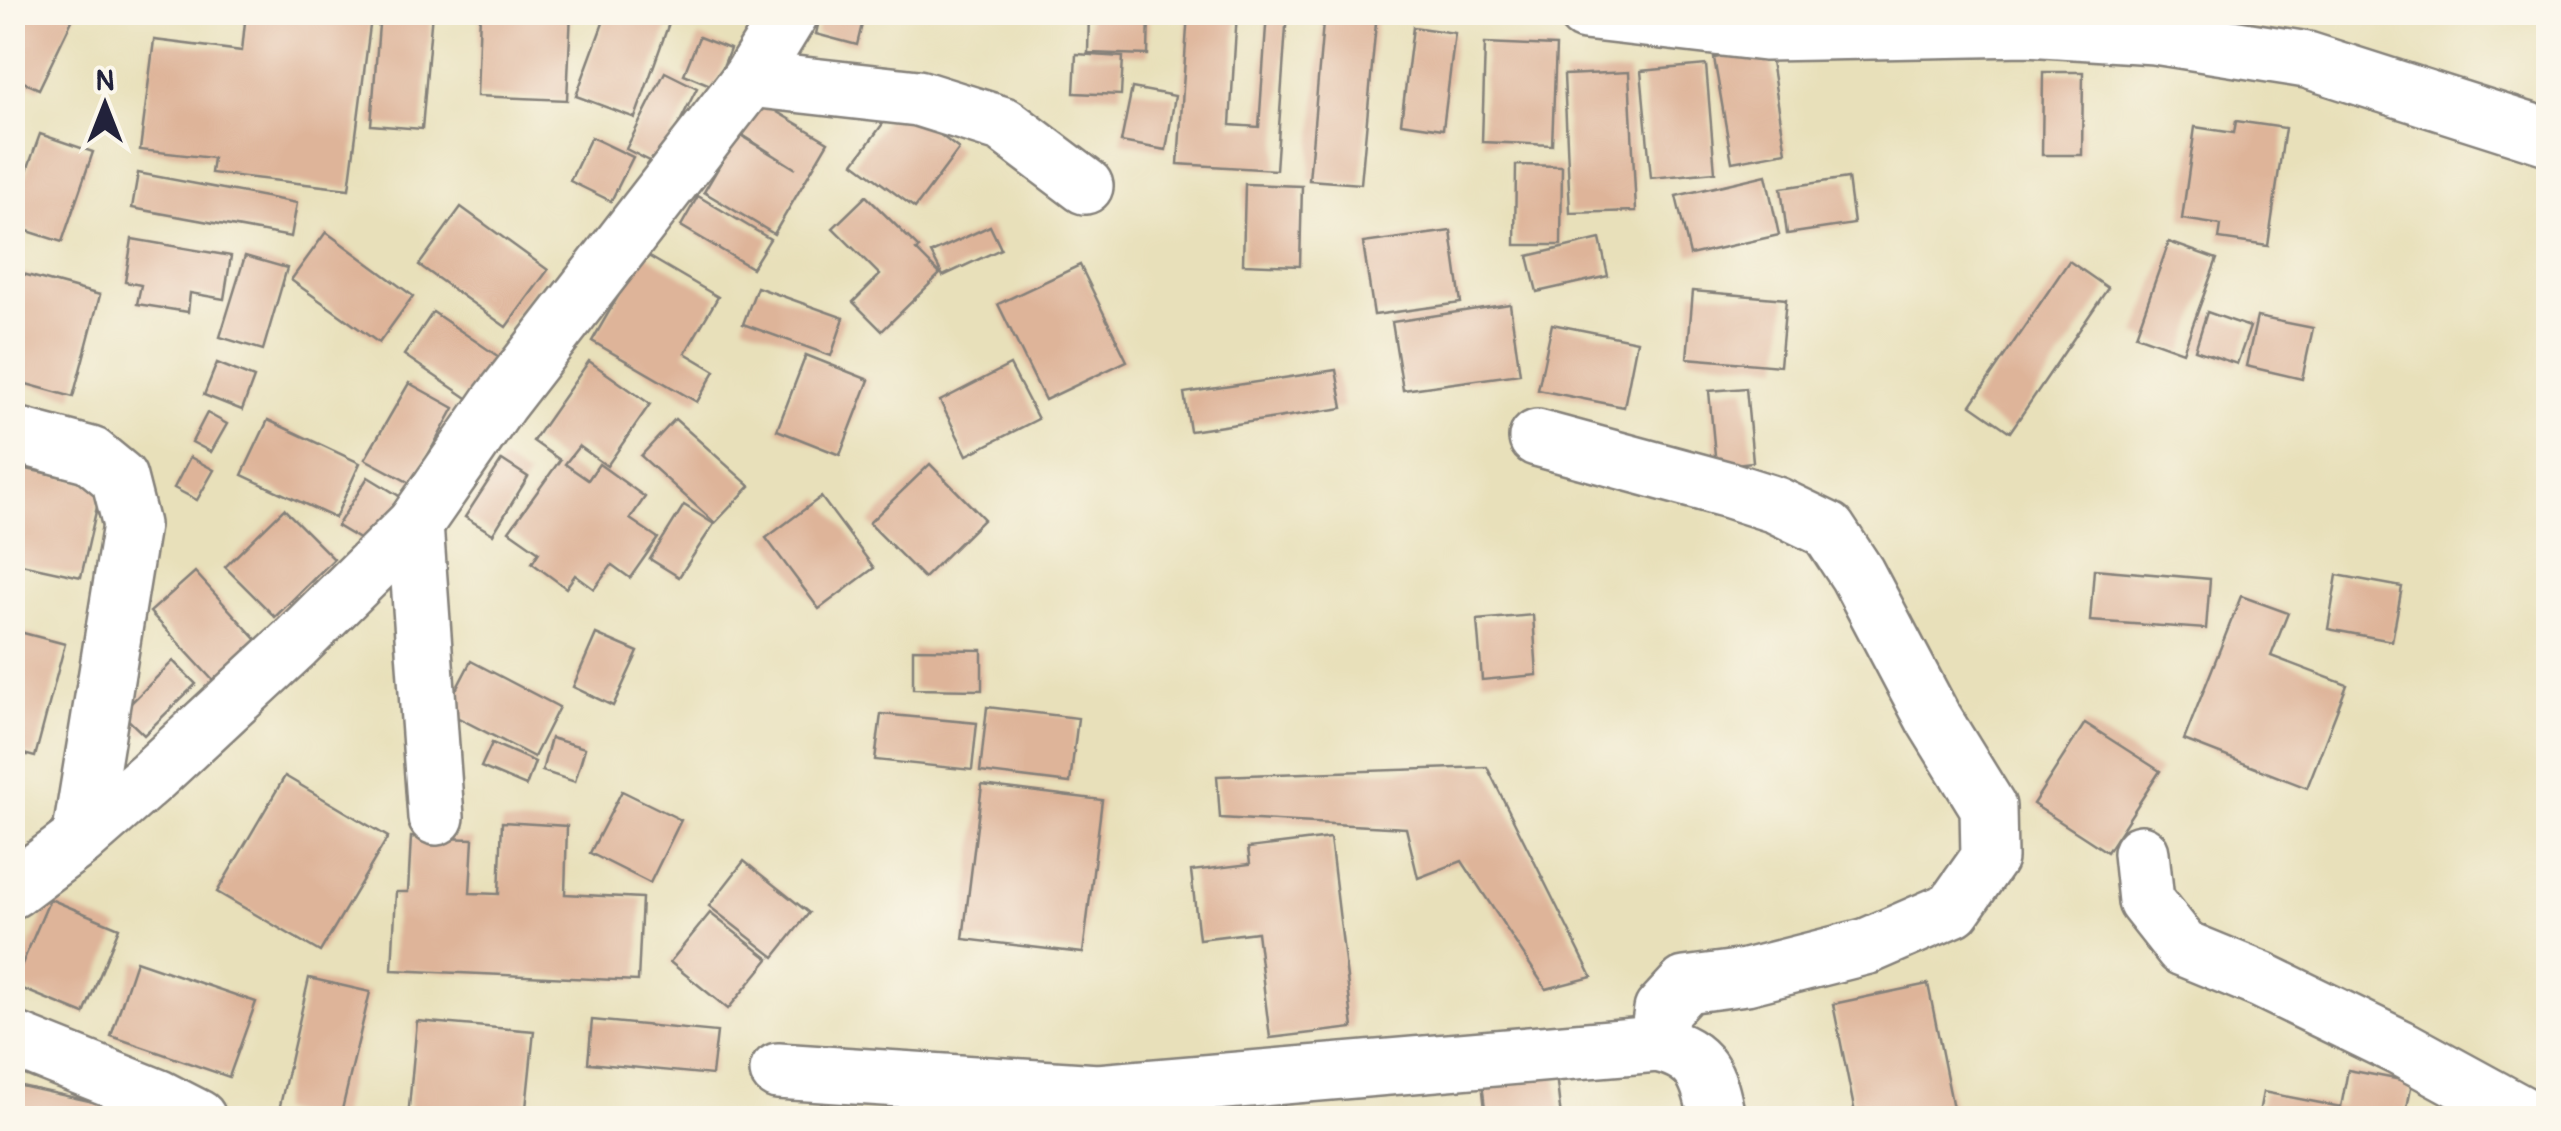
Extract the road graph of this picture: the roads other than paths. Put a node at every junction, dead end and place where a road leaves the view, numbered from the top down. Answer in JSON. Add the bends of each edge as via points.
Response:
{"nodes":[{"id":1,"x":791,"y":12,"type":"edge"},
{"id":2,"x":1585,"y":12,"type":"edge"},
{"id":3,"x":2029,"y":20,"type":"edge"},
{"id":4,"x":750,"y":79,"type":"junction"},
{"id":5,"x":2548,"y":137,"type":"edge"},
{"id":6,"x":1085,"y":186,"type":"dead end"},
{"id":7,"x":12,"y":434,"type":"edge"},
{"id":8,"x":1537,"y":438,"type":"dead end"},
{"id":9,"x":415,"y":524,"type":"junction"},
{"id":10,"x":436,"y":817,"type":"dead end"},
{"id":11,"x":80,"y":839,"type":"junction"},
{"id":12,"x":2141,"y":852,"type":"dead end"},
{"id":13,"x":12,"y":890,"type":"edge"},
{"id":14,"x":12,"y":1039,"type":"edge"},
{"id":15,"x":1657,"y":1044,"type":"junction"},
{"id":16,"x":778,"y":1071,"type":"dead end"},
{"id":17,"x":198,"y":1118,"type":"edge"},
{"id":18,"x":1717,"y":1118,"type":"edge"},
{"id":19,"x":2529,"y":1118,"type":"edge"}],
"edges":[{"from":1,"to":4,"type":"street"},
{"from":2,"to":3,"type":"street","via":[[1765,33]]},
{"from":3,"to":5,"type":"street","via":[[2308,60]]},
{"from":4,"to":6,"type":"street","via":[[918,98],[1004,125]]},
{"from":4,"to":9,"type":"street","via":[[499,403]]},
{"from":7,"to":11,"type":"street","via":[[91,455],[120,478],[131,525]]},
{"from":8,"to":15,"type":"street","via":[[1730,490],[1828,530],[1988,808],[1989,858],[1953,909],[1868,946],[1685,985],[1662,1010]]},
{"from":9,"to":10,"type":"street"},
{"from":9,"to":11,"type":"street"},
{"from":11,"to":13,"type":"street"},
{"from":12,"to":19,"type":"street","via":[[2146,901],[2182,948],[2296,997]]},
{"from":14,"to":17,"type":"street"},
{"from":15,"to":16,"type":"street","via":[[1098,1092]]},
{"from":15,"to":18,"type":"street","via":[[1681,1049],[1695,1062],[1707,1078]]}]}
